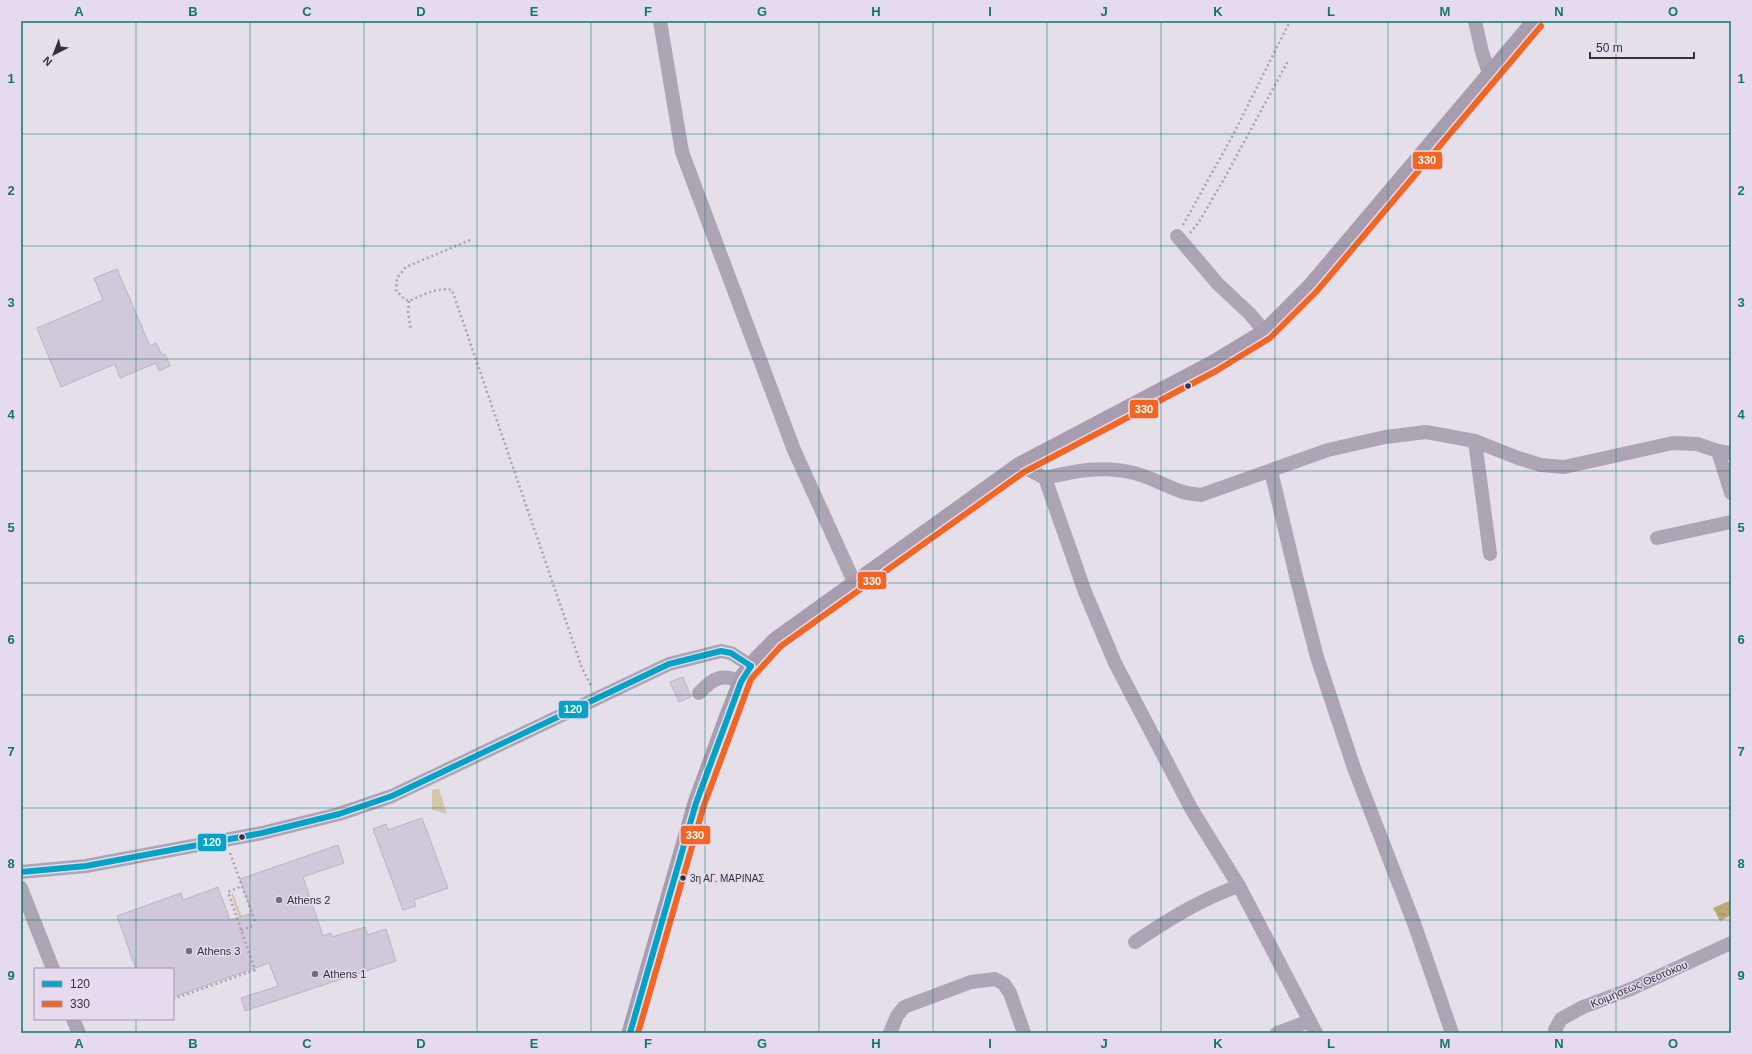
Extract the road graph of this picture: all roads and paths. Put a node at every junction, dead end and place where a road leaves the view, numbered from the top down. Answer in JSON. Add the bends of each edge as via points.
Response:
{"nodes":[{"id":1,"x":660,"y":21,"type":"edge"},
{"id":2,"x":1290,"y":21,"type":"edge"},
{"id":3,"x":1475,"y":21,"type":"edge"},
{"id":4,"x":1535,"y":21,"type":"edge"},
{"id":5,"x":1288,"y":61,"type":"dead end"},
{"id":6,"x":1490,"y":76,"type":"junction"},
{"id":7,"x":1180,"y":239,"type":"junction"},
{"id":8,"x":470,"y":240,"type":"dead end"},
{"id":9,"x":410,"y":301,"type":"junction"},
{"id":10,"x":411,"y":330,"type":"dead end"},
{"id":11,"x":1265,"y":332,"type":"junction"},
{"id":12,"x":1475,"y":441,"type":"junction"},
{"id":13,"x":1725,"y":452,"type":"edge"},
{"id":14,"x":1020,"y":465,"type":"junction"},
{"id":15,"x":1271,"y":471,"type":"junction"},
{"id":16,"x":1045,"y":478,"type":"junction"},
{"id":17,"x":1731,"y":493,"type":"edge"},
{"id":18,"x":1731,"y":522,"type":"edge"},
{"id":19,"x":1657,"y":538,"type":"dead end"},
{"id":20,"x":1490,"y":554,"type":"dead end"},
{"id":21,"x":855,"y":584,"type":"junction"},
{"id":22,"x":751,"y":666,"type":"junction"},
{"id":23,"x":741,"y":682,"type":"junction"},
{"id":24,"x":700,"y":693,"type":"dead end"},
{"id":25,"x":598,"y":697,"type":"junction"},
{"id":26,"x":230,"y":851,"type":"dead end"},
{"id":27,"x":21,"y":872,"type":"edge"},
{"id":28,"x":242,"y":886,"type":"junction"},
{"id":29,"x":1239,"y":886,"type":"junction"},
{"id":30,"x":21,"y":888,"type":"edge"},
{"id":31,"x":241,"y":930,"type":"junction"},
{"id":32,"x":1135,"y":942,"type":"dead end"},
{"id":33,"x":1731,"y":943,"type":"edge"},
{"id":34,"x":53,"y":968,"type":"edge"},
{"id":35,"x":174,"y":999,"type":"edge"},
{"id":36,"x":73,"y":1020,"type":"edge"},
{"id":37,"x":1313,"y":1027,"type":"edge"},
{"id":38,"x":1553,"y":1032,"type":"edge"},
{"id":39,"x":79,"y":1033,"type":"edge"},
{"id":40,"x":630,"y":1033,"type":"edge"},
{"id":41,"x":890,"y":1033,"type":"edge"},
{"id":42,"x":1024,"y":1033,"type":"edge"},
{"id":43,"x":1277,"y":1033,"type":"edge"},
{"id":44,"x":1452,"y":1033,"type":"edge"}],
"edges":[{"from":1,"to":21,"type":"street","via":[[682,152],[794,450]]},
{"from":2,"to":7,"type":"path"},
{"from":3,"to":6,"type":"street"},
{"from":4,"to":6,"type":"main road"},
{"from":5,"to":7,"type":"path","via":[[1199,222]]},
{"from":6,"to":11,"type":"main road","via":[[1311,286]]},
{"from":7,"to":11,"type":"street","via":[[1218,284]]},
{"from":8,"to":9,"type":"path","via":[[406,267],[397,278],[396,290],[404,299]]},
{"from":9,"to":10,"type":"path","via":[[408,312]]},
{"from":9,"to":25,"type":"path","via":[[427,293],[452,290],[582,668]]},
{"from":11,"to":14,"type":"main road","via":[[1212,364]]},
{"from":12,"to":13,"type":"street","via":[[1541,465],[1564,467],[1673,444],[1697,444]]},
{"from":12,"to":15,"type":"street","via":[[1426,432],[1384,437],[1328,450]]},
{"from":12,"to":20,"type":"street"},
{"from":13,"to":17,"type":"street"},
{"from":14,"to":16,"type":"street"},
{"from":14,"to":21,"type":"main road"},
{"from":15,"to":16,"type":"street","via":[[1202,495],[1181,492],[1134,473],[1113,469],[1083,469]]},
{"from":15,"to":44,"type":"street","via":[[1317,657],[1354,768],[1414,923]]},
{"from":16,"to":29,"type":"street","via":[[1085,592],[1115,663],[1192,810]]},
{"from":18,"to":19,"type":"street"},
{"from":21,"to":22,"type":"main road","via":[[776,640]]},
{"from":22,"to":23,"type":"main road"},
{"from":22,"to":25,"type":"street","via":[[731,653],[712,652],[662,666]]},
{"from":23,"to":24,"type":"street","via":[[725,676],[713,681]]},
{"from":23,"to":40,"type":"main road","via":[[696,803]]},
{"from":25,"to":27,"type":"street","via":[[392,796],[339,814],[262,833],[86,866]]},
{"from":26,"to":28,"type":"path"},
{"from":28,"to":31,"type":"path","via":[[255,924]]},
{"from":28,"to":31,"type":"path","via":[[228,892]]},
{"from":29,"to":32,"type":"street","via":[[1192,906]]},
{"from":29,"to":37,"type":"street"},
{"from":30,"to":34,"type":"street"},
{"from":31,"to":35,"type":"path","via":[[256,970]]},
{"from":33,"to":38,"type":"street","name":"Κοιμήσεως Θεοτόκου","via":[[1631,989],[1583,1007],[1561,1019]]},
{"from":36,"to":39,"type":"street"},
{"from":37,"to":43,"type":"street"},
{"from":41,"to":42,"type":"street","via":[[904,1007],[971,982],[995,979],[1004,984],[1010,993]]}]}
